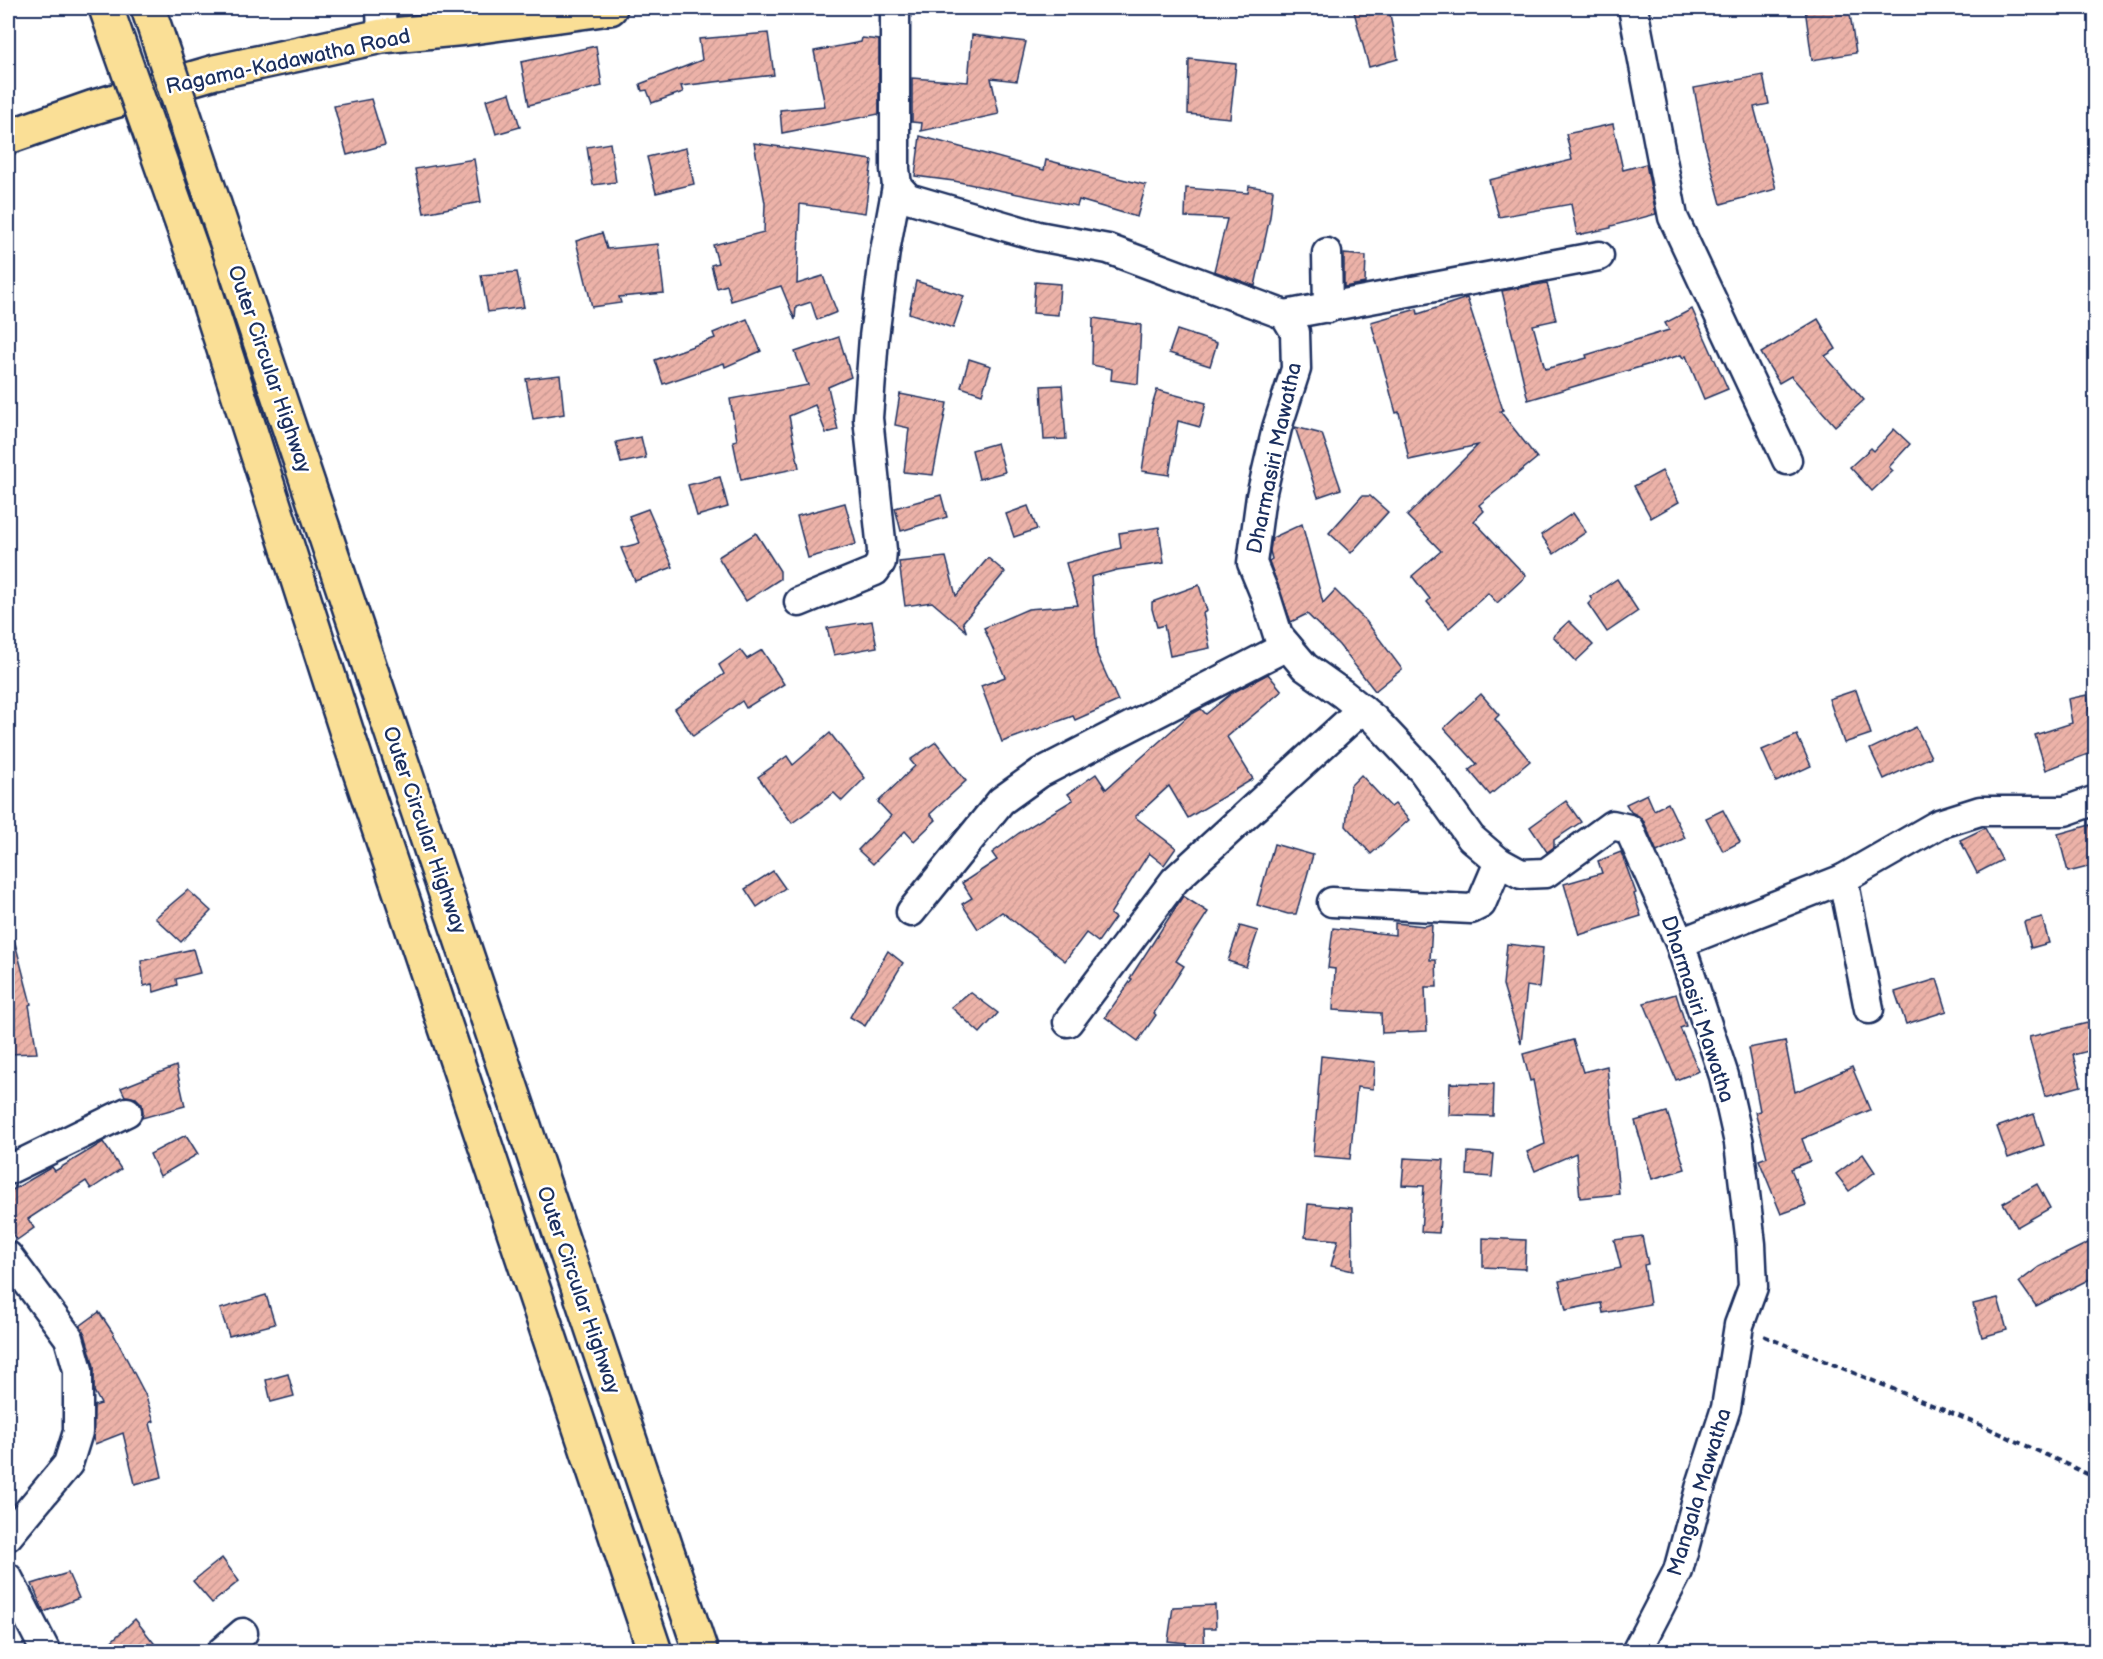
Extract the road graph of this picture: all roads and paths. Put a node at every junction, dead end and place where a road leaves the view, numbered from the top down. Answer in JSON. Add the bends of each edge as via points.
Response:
{"nodes":[{"id":1,"x":106,"y":8,"type":"edge"},
{"id":2,"x":148,"y":8,"type":"edge"},
{"id":3,"x":610,"y":8,"type":"edge"},
{"id":4,"x":895,"y":8,"type":"edge"},
{"id":5,"x":1633,"y":8,"type":"edge"},
{"id":6,"x":468,"y":18,"type":"edge"},
{"id":7,"x":382,"y":22,"type":"edge"},
{"id":8,"x":8,"y":137,"type":"edge"},
{"id":9,"x":897,"y":186,"type":"junction"},
{"id":10,"x":1327,"y":253,"type":"dead end"},
{"id":11,"x":1599,"y":255,"type":"dead end"},
{"id":12,"x":1328,"y":308,"type":"junction"},
{"id":13,"x":1286,"y":315,"type":"junction"},
{"id":14,"x":1787,"y":459,"type":"dead end"},
{"id":15,"x":799,"y":602,"type":"dead end"},
{"id":16,"x":1287,"y":646,"type":"junction"},
{"id":17,"x":1362,"y":709,"type":"junction"},
{"id":18,"x":2096,"y":800,"type":"edge"},
{"id":19,"x":1499,"y":862,"type":"junction"},
{"id":20,"x":1843,"y":879,"type":"junction"},
{"id":21,"x":1332,"y":902,"type":"dead end"},
{"id":22,"x":911,"y":912,"type":"dead end"},
{"id":23,"x":1680,"y":943,"type":"junction"},
{"id":24,"x":1869,"y":1009,"type":"dead end"},
{"id":25,"x":1068,"y":1022,"type":"dead end"},
{"id":26,"x":127,"y":1112,"type":"dead end"},
{"id":27,"x":8,"y":1170,"type":"edge"},
{"id":28,"x":8,"y":1257,"type":"edge"},
{"id":29,"x":1739,"y":1325,"type":"junction"},
{"id":30,"x":2096,"y":1478,"type":"edge"},
{"id":31,"x":8,"y":1536,"type":"edge"},
{"id":32,"x":8,"y":1578,"type":"edge"},
{"id":33,"x":243,"y":1633,"type":"dead end"},
{"id":34,"x":46,"y":1652,"type":"edge"},
{"id":35,"x":222,"y":1652,"type":"edge"},
{"id":36,"x":655,"y":1652,"type":"edge"},
{"id":37,"x":701,"y":1652,"type":"edge"},
{"id":38,"x":1636,"y":1652,"type":"edge"}],
"edges":[{"from":1,"to":36,"type":"main road","name":"Outer Circular Highway","bridge":true,"via":[[197,265],[350,742]]},
{"from":2,"to":37,"type":"main road","name":"Outer Circular Highway","bridge":true},
{"from":3,"to":6,"type":"main road","name":"Ragama-Kadawatha Road"},
{"from":4,"to":9,"type":"street"},
{"from":5,"to":14,"type":"street","via":[[1673,217]]},
{"from":6,"to":7,"type":"main road","name":"Ragama-Kadawatha Road"},
{"from":7,"to":8,"type":"main road","name":"Ragama-Kadawatha Road","via":[[94,107]]},
{"from":9,"to":13,"type":"street","via":[[919,203],[1038,236],[1108,249]]},
{"from":9,"to":15,"type":"street","via":[[874,337],[868,418],[880,562],[874,571]]},
{"from":10,"to":12,"type":"street"},
{"from":11,"to":12,"type":"street"},
{"from":12,"to":13,"type":"street"},
{"from":13,"to":16,"type":"street","name":"Dharmasiri Mawatha","via":[[1295,332],[1296,369],[1264,485],[1252,563],[1278,635]]},
{"from":16,"to":17,"type":"street","name":"Dharmasiri Mawatha","via":[[1305,667]]},
{"from":16,"to":22,"type":"street","via":[[1040,773],[1001,801]]},
{"from":17,"to":19,"type":"street","name":"Dharmasiri Mawatha","via":[[1423,771],[1471,838]]},
{"from":17,"to":25,"type":"street","via":[[1175,880]]},
{"from":18,"to":20,"type":"street","via":[[2065,811],[1980,811],[1939,824]]},
{"from":19,"to":21,"type":"street","via":[[1481,904],[1471,909]]},
{"from":19,"to":23,"type":"street","name":"Dharmasiri Mawatha","via":[[1521,874],[1546,873],[1612,825],[1629,829]]},
{"from":20,"to":23,"type":"street"},
{"from":20,"to":24,"type":"street"},
{"from":23,"to":29,"type":"street","name":"Dharmasiri Mawatha","via":[[1724,1076],[1739,1143],[1753,1287]]},
{"from":26,"to":27,"type":"street"},
{"from":28,"to":31,"type":"street","via":[[69,1338],[78,1370],[78,1432],[68,1464]]},
{"from":29,"to":30,"type":"path","via":[[1988,1428]]},
{"from":29,"to":38,"type":"street","name":"Mangala Mawatha","via":[[1726,1408],[1678,1571]]},
{"from":32,"to":34,"type":"street"},
{"from":33,"to":35,"type":"street"}]}
